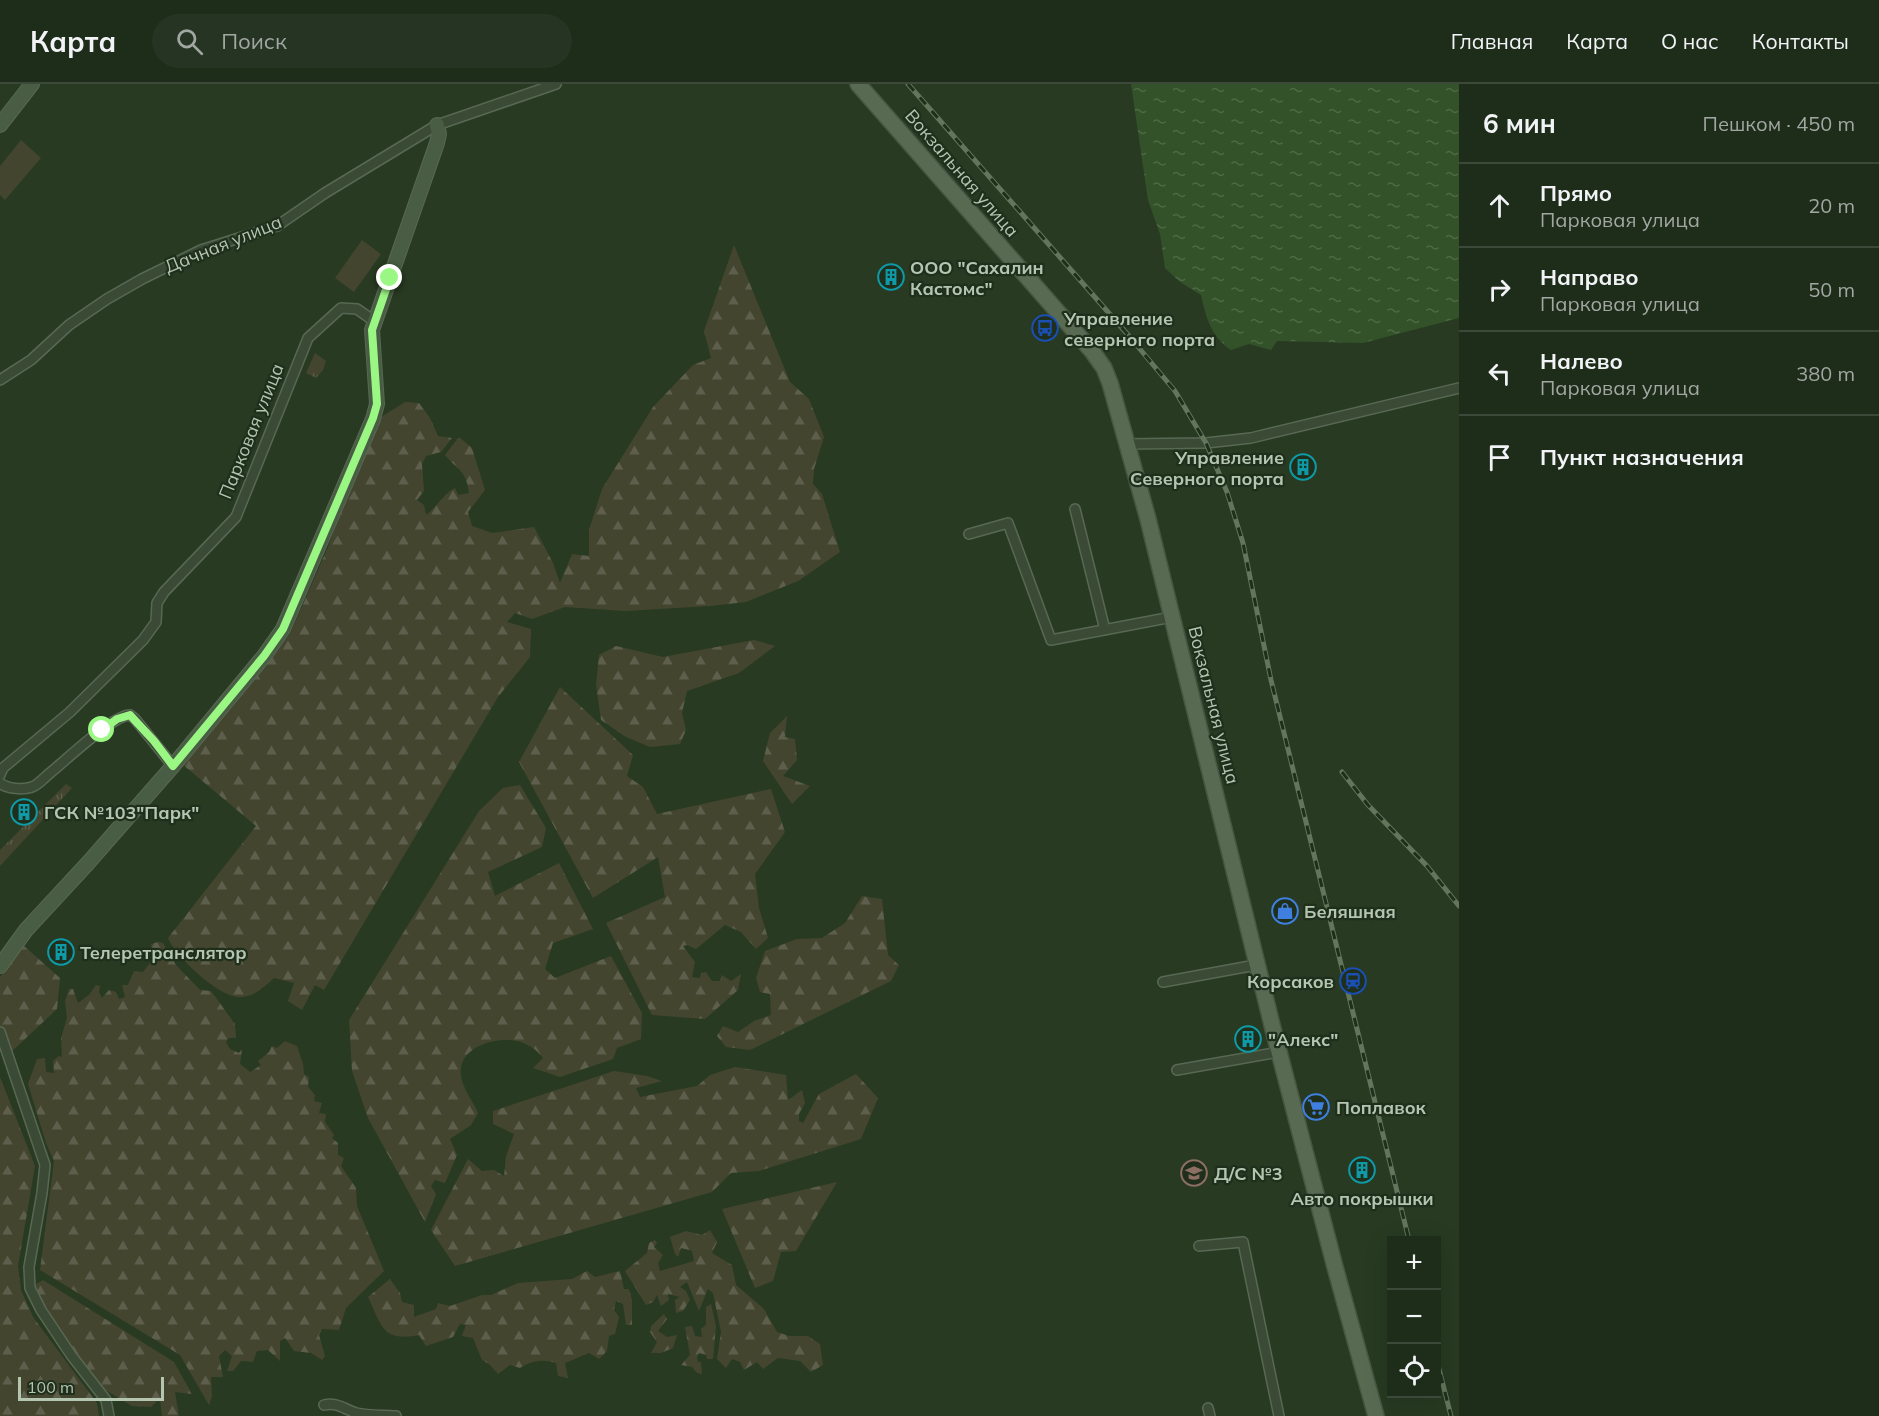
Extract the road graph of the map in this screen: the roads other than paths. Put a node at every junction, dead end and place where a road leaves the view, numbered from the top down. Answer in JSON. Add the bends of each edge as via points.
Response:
{"nodes":[{"id":1,"x":32,"y":84,"type":"edge"},
{"id":2,"x":556,"y":84,"type":"edge"},
{"id":3,"x":858,"y":84,"type":"edge"},
{"id":4,"x":0,"y":125,"type":"edge"},
{"id":5,"x":437,"y":125,"type":"junction"},
{"id":6,"x":374,"y":321,"type":"junction"},
{"id":7,"x":0,"y":380,"type":"edge"},
{"id":8,"x":1459,"y":388,"type":"edge"},
{"id":9,"x":1126,"y":444,"type":"junction"},
{"id":10,"x":1075,"y":509,"type":"dead end"},
{"id":11,"x":969,"y":534,"type":"dead end"},
{"id":12,"x":1172,"y":617,"type":"junction"},
{"id":13,"x":1105,"y":630,"type":"junction"},
{"id":14,"x":173,"y":766,"type":"junction"},
{"id":15,"x":0,"y":775,"type":"edge"},
{"id":16,"x":0,"y":783,"type":"edge"},
{"id":17,"x":1256,"y":964,"type":"junction"},
{"id":18,"x":0,"y":966,"type":"edge"},
{"id":19,"x":1163,"y":982,"type":"dead end"},
{"id":20,"x":0,"y":1032,"type":"edge"},
{"id":21,"x":1279,"y":1052,"type":"junction"},
{"id":22,"x":1177,"y":1070,"type":"dead end"},
{"id":23,"x":1199,"y":1246,"type":"dead end"},
{"id":24,"x":324,"y":1405,"type":"dead end"},
{"id":25,"x":109,"y":1416,"type":"edge"},
{"id":26,"x":396,"y":1416,"type":"edge"},
{"id":27,"x":1279,"y":1416,"type":"edge"},
{"id":28,"x":1376,"y":1416,"type":"edge"}],
"edges":[{"from":1,"to":4,"type":"street"},
{"from":2,"to":5,"type":"street","name":"Дачная улица"},
{"from":3,"to":9,"type":"main road","name":"Вокзальная улица","via":[[1092,351],[1110,383]]},
{"from":5,"to":6,"type":"street","via":[[439,134],[428,173]]},
{"from":5,"to":7,"type":"street","name":"Дачная улица","via":[[277,226],[201,250],[107,299]]},
{"from":6,"to":14,"type":"street","via":[[377,404],[304,584],[283,629],[264,656]]},
{"from":6,"to":15,"type":"street","name":"Парковая улица","via":[[357,309],[341,308],[308,338],[236,517],[164,592],[157,603],[156,622],[143,640],[70,712],[3,768]]},
{"from":8,"to":9,"type":"street","via":[[1251,438]]},
{"from":9,"to":12,"type":"main road","name":"Вокзальная улица"},
{"from":10,"to":13,"type":"street"},
{"from":11,"to":13,"type":"street","via":[[1008,523],[1052,640]]},
{"from":12,"to":13,"type":"street"},
{"from":12,"to":17,"type":"main road","name":"Вокзальная улица"},
{"from":14,"to":16,"type":"street","via":[[135,719],[125,715],[33,787],[10,788]]},
{"from":14,"to":18,"type":"street","via":[[26,930]]},
{"from":17,"to":19,"type":"street"},
{"from":17,"to":21,"type":"main road","name":"Вокзальная улица"},
{"from":20,"to":25,"type":"street","via":[[45,1165],[29,1267],[30,1288],[41,1310],[106,1400]]},
{"from":21,"to":22,"type":"street"},
{"from":21,"to":28,"type":"main road","name":"Вокзальная улица"},
{"from":23,"to":27,"type":"street","via":[[1243,1242]]},
{"from":24,"to":26,"type":"street"}]}
